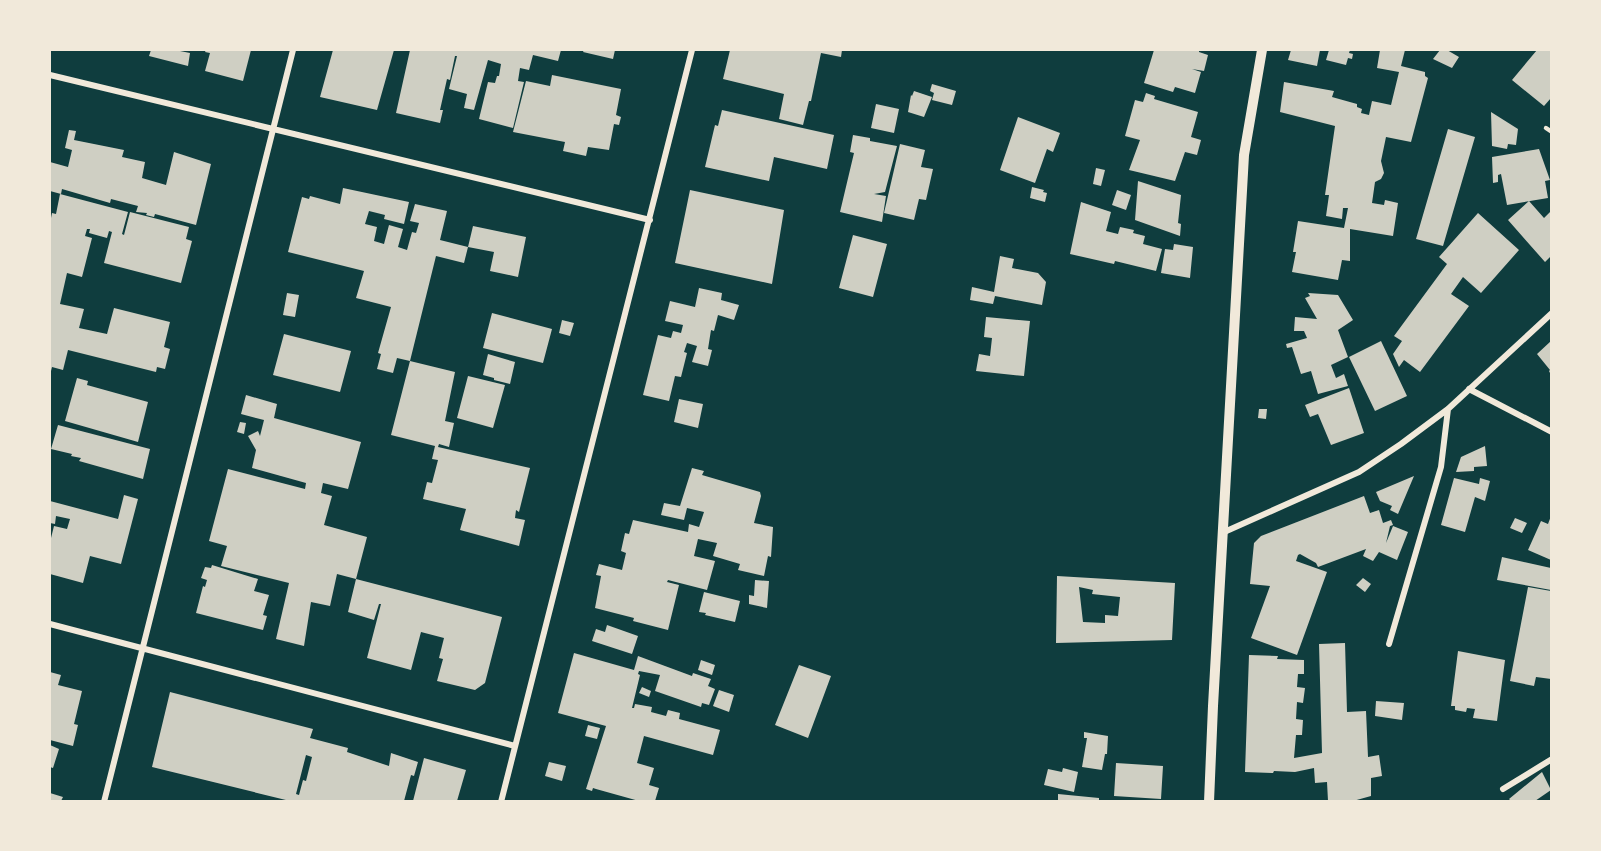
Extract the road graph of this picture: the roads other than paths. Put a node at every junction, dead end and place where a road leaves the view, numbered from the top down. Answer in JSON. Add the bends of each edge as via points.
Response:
{"nodes":[{"id":1,"x":293,"y":50,"type":"edge"},
{"id":2,"x":692,"y":50,"type":"edge"},
{"id":3,"x":1262,"y":50,"type":"edge"},
{"id":4,"x":50,"y":75,"type":"edge"},
{"id":5,"x":275,"y":128,"type":"junction"},
{"id":6,"x":1546,"y":128,"type":"dead end"},
{"id":7,"x":1551,"y":132,"type":"edge"},
{"id":8,"x":650,"y":220,"type":"junction"},
{"id":9,"x":1551,"y":313,"type":"edge"},
{"id":10,"x":1469,"y":389,"type":"junction"},
{"id":11,"x":1448,"y":409,"type":"junction"},
{"id":12,"x":1551,"y":432,"type":"edge"},
{"id":13,"x":1222,"y":533,"type":"junction"},
{"id":14,"x":50,"y":624,"type":"edge"},
{"id":15,"x":1389,"y":644,"type":"dead end"},
{"id":16,"x":142,"y":648,"type":"junction"},
{"id":17,"x":515,"y":746,"type":"junction"},
{"id":18,"x":1551,"y":759,"type":"edge"},
{"id":19,"x":1503,"y":789,"type":"dead end"},
{"id":20,"x":104,"y":801,"type":"edge"},
{"id":21,"x":501,"y":801,"type":"edge"},
{"id":22,"x":1209,"y":801,"type":"edge"}],
"edges":[{"from":1,"to":5,"type":"street"},
{"from":2,"to":8,"type":"street"},
{"from":3,"to":13,"type":"street","via":[[1244,154]]},
{"from":4,"to":5,"type":"street"},
{"from":5,"to":8,"type":"street"},
{"from":5,"to":16,"type":"street"},
{"from":6,"to":7,"type":"lane"},
{"from":8,"to":17,"type":"street"},
{"from":9,"to":10,"type":"street"},
{"from":10,"to":11,"type":"street"},
{"from":10,"to":12,"type":"street"},
{"from":11,"to":13,"type":"street","via":[[1359,472]]},
{"from":11,"to":15,"type":"street","via":[[1441,467]]},
{"from":13,"to":22,"type":"street"},
{"from":14,"to":16,"type":"street"},
{"from":16,"to":17,"type":"street"},
{"from":16,"to":20,"type":"street"},
{"from":17,"to":21,"type":"street"},
{"from":18,"to":19,"type":"street"}]}
